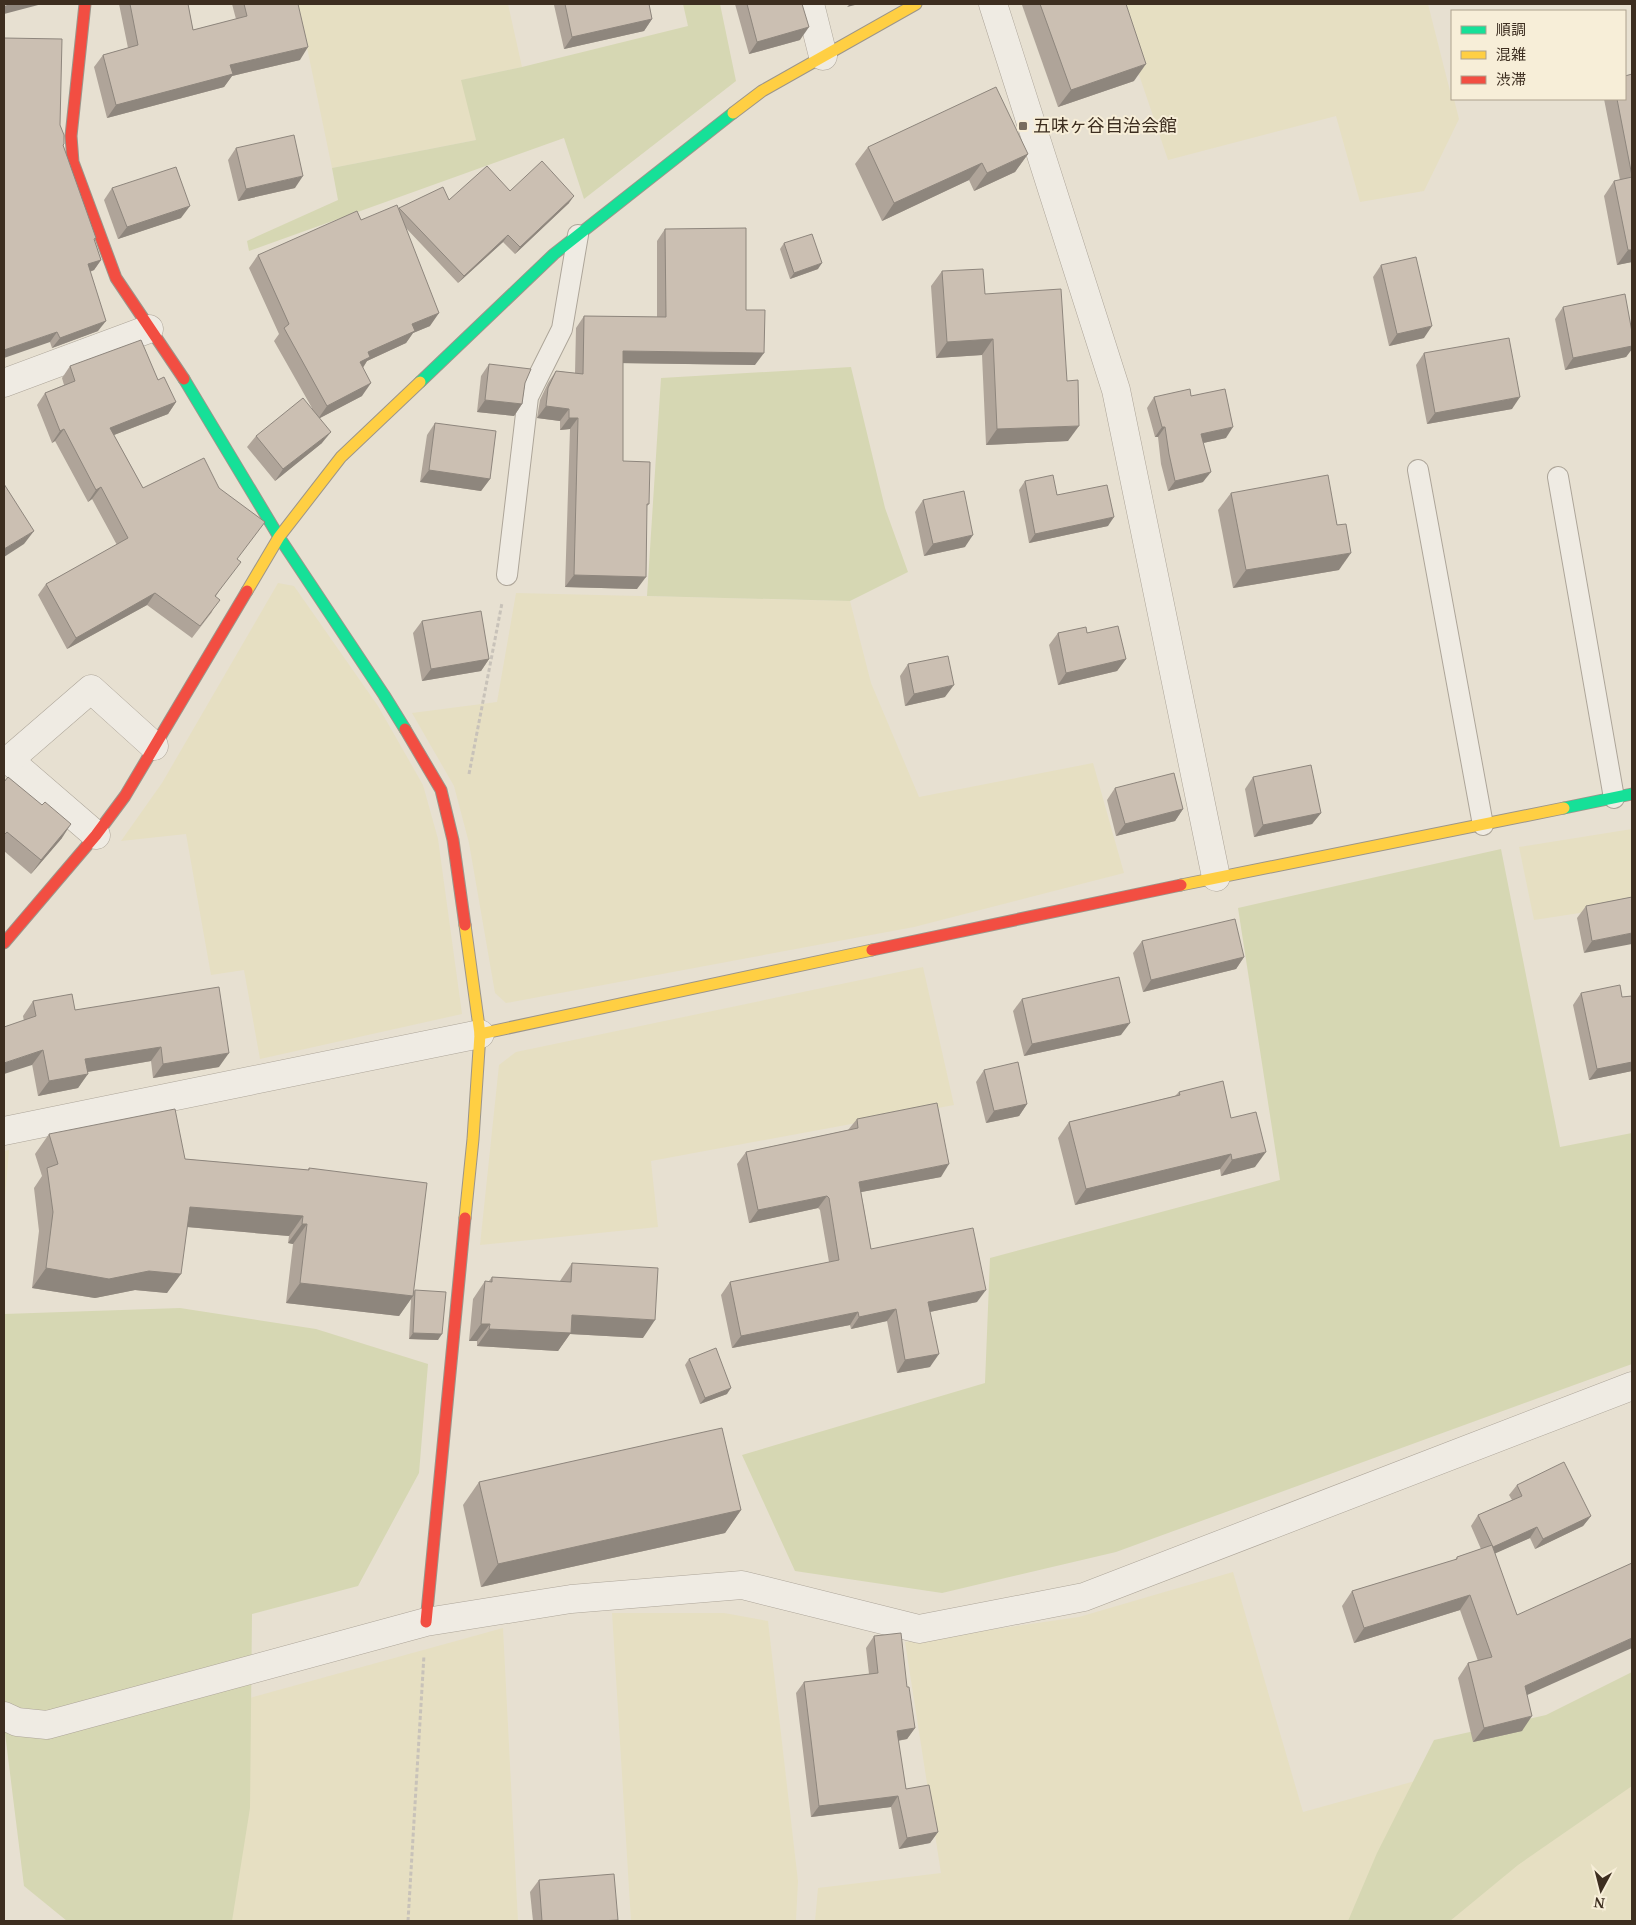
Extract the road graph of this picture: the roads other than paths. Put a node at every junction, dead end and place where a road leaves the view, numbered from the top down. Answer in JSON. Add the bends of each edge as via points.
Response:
{"nodes":[{"id":1,"x":85,"y":4,"type":"edge"},
{"id":2,"x":810,"y":4,"type":"edge"},
{"id":3,"x":916,"y":4,"type":"edge"},
{"id":4,"x":993,"y":4,"type":"edge"},
{"id":5,"x":824,"y":56,"type":"junction"},
{"id":6,"x":578,"y":235,"type":"junction"},
{"id":7,"x":149,"y":329,"type":"junction"},
{"id":8,"x":4,"y":384,"type":"edge"},
{"id":9,"x":1418,"y":470,"type":"dead end"},
{"id":10,"x":1558,"y":477,"type":"dead end"},
{"id":11,"x":279,"y":537,"type":"junction"},
{"id":12,"x":507,"y":575,"type":"road end"},
{"id":13,"x":154,"y":746,"type":"junction"},
{"id":14,"x":6,"y":759,"type":"edge"},
{"id":15,"x":1623,"y":796,"type":"edge"},
{"id":16,"x":1483,"y":824,"type":"junction"},
{"id":17,"x":96,"y":835,"type":"junction"},
{"id":18,"x":1216,"y":877,"type":"junction"},
{"id":19,"x":4,"y":943,"type":"edge"},
{"id":20,"x":480,"y":1034,"type":"junction"},
{"id":21,"x":4,"y":1131,"type":"edge"},
{"id":22,"x":1632,"y":1386,"type":"edge"},
{"id":23,"x":426,"y":1622,"type":"junction"},
{"id":24,"x":4,"y":1716,"type":"edge"}],
"edges":[{"from":1,"to":7,"type":"street","via":[[71,136],[73,162],[116,278]]},
{"from":2,"to":5,"type":"street"},
{"from":3,"to":5,"type":"street"},
{"from":4,"to":18,"type":"street","via":[[1116,390]]},
{"from":5,"to":6,"type":"street","via":[[762,91]]},
{"from":6,"to":11,"type":"street","via":[[554,254],[341,457]]},
{"from":6,"to":12,"type":"lane","via":[[562,328],[528,398]]},
{"from":7,"to":8,"type":"street"},
{"from":7,"to":11,"type":"street","via":[[193,394]]},
{"from":9,"to":16,"type":"lane"},
{"from":10,"to":15,"type":"lane"},
{"from":11,"to":13,"type":"street"},
{"from":11,"to":20,"type":"street","via":[[384,695],[442,790],[453,840]]},
{"from":13,"to":14,"type":"street","via":[[91,690]]},
{"from":13,"to":17,"type":"street"},
{"from":14,"to":17,"type":"street"},
{"from":15,"to":16,"type":"street"},
{"from":16,"to":18,"type":"street"},
{"from":17,"to":19,"type":"street"},
{"from":18,"to":20,"type":"street"},
{"from":20,"to":21,"type":"street"},
{"from":20,"to":23,"type":"street","via":[[473,1139]]},
{"from":22,"to":23,"type":"street","via":[[1084,1597],[919,1629],[742,1585],[571,1599]]},
{"from":23,"to":24,"type":"street","via":[[46,1725],[17,1722]]}]}
